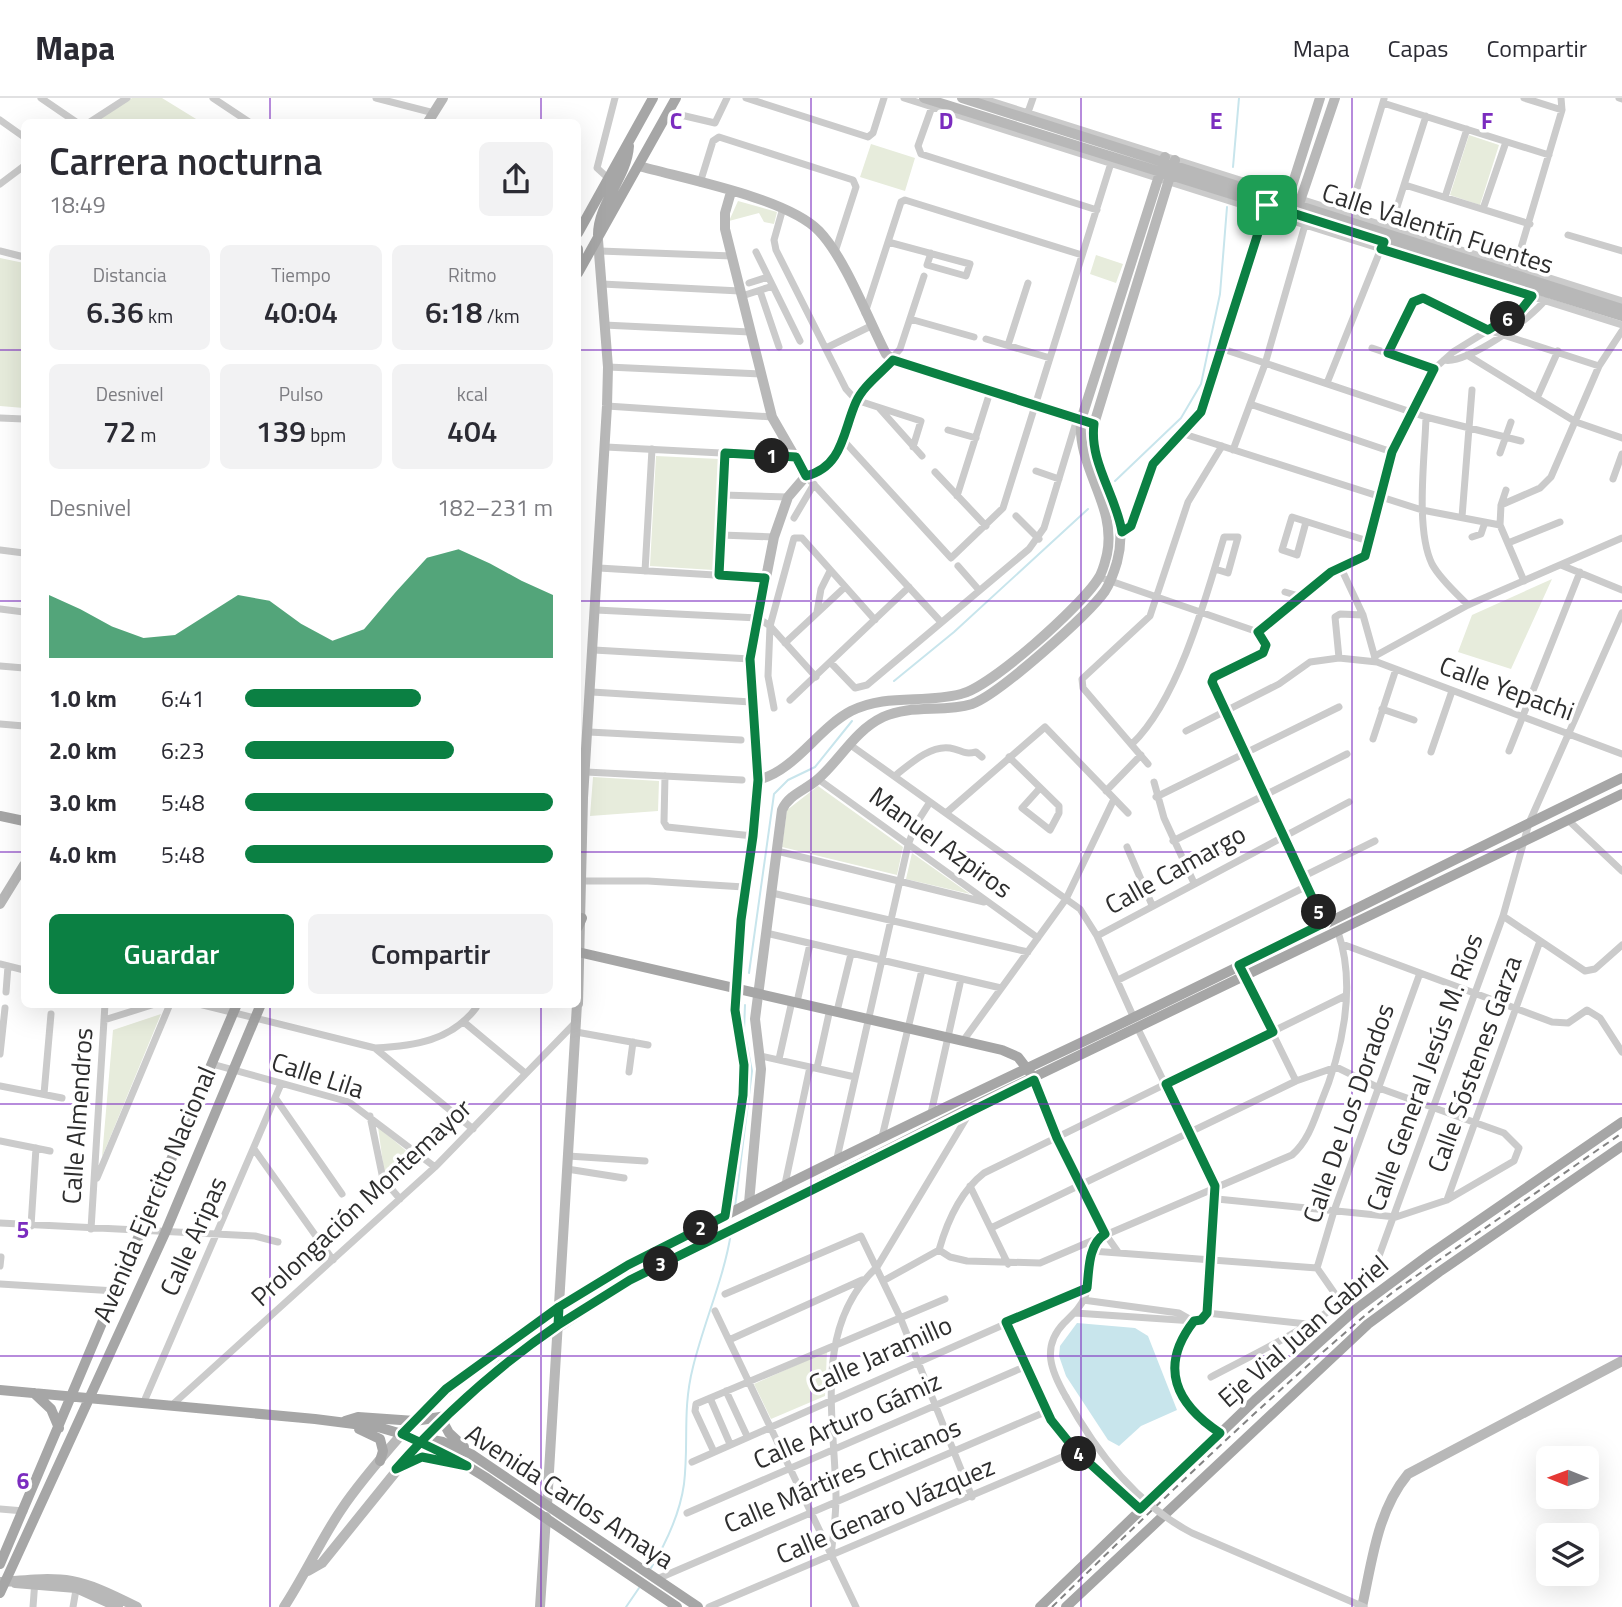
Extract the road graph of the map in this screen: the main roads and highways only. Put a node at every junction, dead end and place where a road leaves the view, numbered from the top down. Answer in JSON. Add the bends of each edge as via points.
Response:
{"nodes":[{"id":1,"x":653,"y":98,"type":"edge"},
{"id":2,"x":659,"y":98,"type":"edge"},
{"id":3,"x":672,"y":105,"type":"edge"},
{"id":4,"x":630,"y":140,"type":"junction"},
{"id":5,"x":581,"y":228,"type":"edge"},
{"id":6,"x":599,"y":245,"type":"junction"},
{"id":7,"x":581,"y":269,"type":"edge"},
{"id":8,"x":1622,"y":778,"type":"edge"},
{"id":9,"x":1622,"y":794,"type":"edge"},
{"id":10,"x":0,"y":816,"type":"edge"},
{"id":11,"x":21,"y":820,"type":"edge"},
{"id":12,"x":581,"y":953,"type":"edge"},
{"id":13,"x":235,"y":1008,"type":"edge"},
{"id":14,"x":259,"y":1008,"type":"edge"},
{"id":15,"x":1028,"y":1067,"type":"junction"},
{"id":16,"x":1034,"y":1080,"type":"junction"},
{"id":17,"x":1622,"y":1122,"type":"edge"},
{"id":18,"x":1622,"y":1146,"type":"edge"},
{"id":19,"x":628,"y":1265,"type":"junction"},
{"id":20,"x":630,"y":1280,"type":"junction"},
{"id":21,"x":0,"y":1390,"type":"edge"},
{"id":22,"x":34,"y":1393,"type":"junction"},
{"id":23,"x":69,"y":1398,"type":"junction"},
{"id":24,"x":86,"y":1400,"type":"junction"},
{"id":25,"x":444,"y":1418,"type":"junction"},
{"id":26,"x":415,"y":1421,"type":"junction"},
{"id":27,"x":344,"y":1423,"type":"junction"},
{"id":28,"x":60,"y":1428,"type":"junction"},
{"id":29,"x":411,"y":1439,"type":"junction"},
{"id":30,"x":471,"y":1454,"type":"junction"},
{"id":31,"x":380,"y":1461,"type":"road end"},
{"id":32,"x":45,"y":1463,"type":"junction"},
{"id":33,"x":467,"y":1466,"type":"junction"},
{"id":34,"x":396,"y":1469,"type":"road end"},
{"id":35,"x":56,"y":1470,"type":"junction"},
{"id":36,"x":1091,"y":1556,"type":"junction"},
{"id":37,"x":0,"y":1564,"type":"edge"},
{"id":38,"x":648,"y":1578,"type":"junction"},
{"id":39,"x":4,"y":1582,"type":"edge"},
{"id":40,"x":1087,"y":1586,"type":"junction"},
{"id":41,"x":0,"y":1593,"type":"edge"},
{"id":42,"x":677,"y":1607,"type":"edge"},
{"id":43,"x":698,"y":1607,"type":"edge"},
{"id":44,"x":1030,"y":1607,"type":"edge"},
{"id":45,"x":1040,"y":1607,"type":"edge"},
{"id":46,"x":1066,"y":1607,"type":"edge"},
{"id":47,"x":1072,"y":1607,"type":"edge"}],
"edges":[{"from":1,"to":4,"type":"main road"},
{"from":2,"to":3,"type":"main road"},
{"from":3,"to":6,"type":"main road"},
{"from":4,"to":5,"type":"main road"},
{"from":4,"to":6,"type":"main road","via":[[625,165],[599,222]]},
{"from":6,"to":7,"type":"main road"},
{"from":8,"to":15,"type":"main road"},
{"from":9,"to":16,"type":"main road"},
{"from":10,"to":11,"type":"main road"},
{"from":12,"to":15,"type":"main road","via":[[1010,1052]]},
{"from":13,"to":23,"type":"main road","name":"Avenida Ejercito Nacional"},
{"from":14,"to":24,"type":"main road","name":"Avenida Ejercito Nacional","via":[[165,1233]]},
{"from":15,"to":16,"type":"main road"},
{"from":15,"to":19,"type":"main road"},
{"from":16,"to":20,"type":"main road"},
{"from":17,"to":36,"type":"main road","name":"Eje Vial Juan Gabriel","via":[[1389,1283],[1330,1331]]},
{"from":18,"to":40,"type":"main road","name":"Eje Vial Juan Gabriel","via":[[1368,1324]]},
{"from":19,"to":20,"type":"main road"},
{"from":19,"to":26,"type":"main road","via":[[559,1307],[446,1389]]},
{"from":20,"to":25,"type":"main road","via":[[501,1365]]},
{"from":21,"to":22,"type":"main road"},
{"from":22,"to":23,"type":"main road"},
{"from":22,"to":28,"type":"main road","via":[[51,1409]]},
{"from":23,"to":24,"type":"main road"},
{"from":23,"to":28,"type":"main road","name":"Avenida Ejercito Nacional"},
{"from":24,"to":27,"type":"main road"},
{"from":24,"to":35,"type":"main road","name":"Avenida Ejercito Nacional"},
{"from":25,"to":26,"type":"main road"},
{"from":25,"to":29,"type":"main road"},
{"from":25,"to":30,"type":"main road","via":[[449,1433]]},
{"from":26,"to":27,"type":"main road","via":[[358,1417]]},
{"from":26,"to":29,"type":"main road"},
{"from":27,"to":29,"type":"main road"},
{"from":27,"to":31,"type":"main road","via":[[380,1439]]},
{"from":28,"to":32,"type":"main road","name":"Avenida Ejercito Nacional"},
{"from":29,"to":30,"type":"main road","name":"Avenida Carlos Amaya"},
{"from":29,"to":33,"type":"main road","name":"Avenida Carlos Amaya"},
{"from":30,"to":38,"type":"main road","name":"Avenida Carlos Amaya"},
{"from":32,"to":35,"type":"main road"},
{"from":32,"to":37,"type":"main road","name":"Avenida Ejercito Nacional"},
{"from":33,"to":34,"type":"main road","via":[[422,1457]]},
{"from":33,"to":38,"type":"main road","name":"Avenida Carlos Amaya"},
{"from":35,"to":39,"type":"main road","name":"Avenida Ejercito Nacional"},
{"from":36,"to":44,"type":"main road"},
{"from":36,"to":45,"type":"main road","name":"Eje Vial Juan Gabriel"},
{"from":38,"to":42,"type":"main road","name":"Avenida Carlos Amaya"},
{"from":38,"to":43,"type":"main road","name":"Avenida Carlos Amaya"},
{"from":39,"to":41,"type":"main road","name":"Avenida Ejercito Nacional"},
{"from":40,"to":46,"type":"main road","name":"Eje Vial Juan Gabriel"},
{"from":40,"to":47,"type":"main road"}]}
